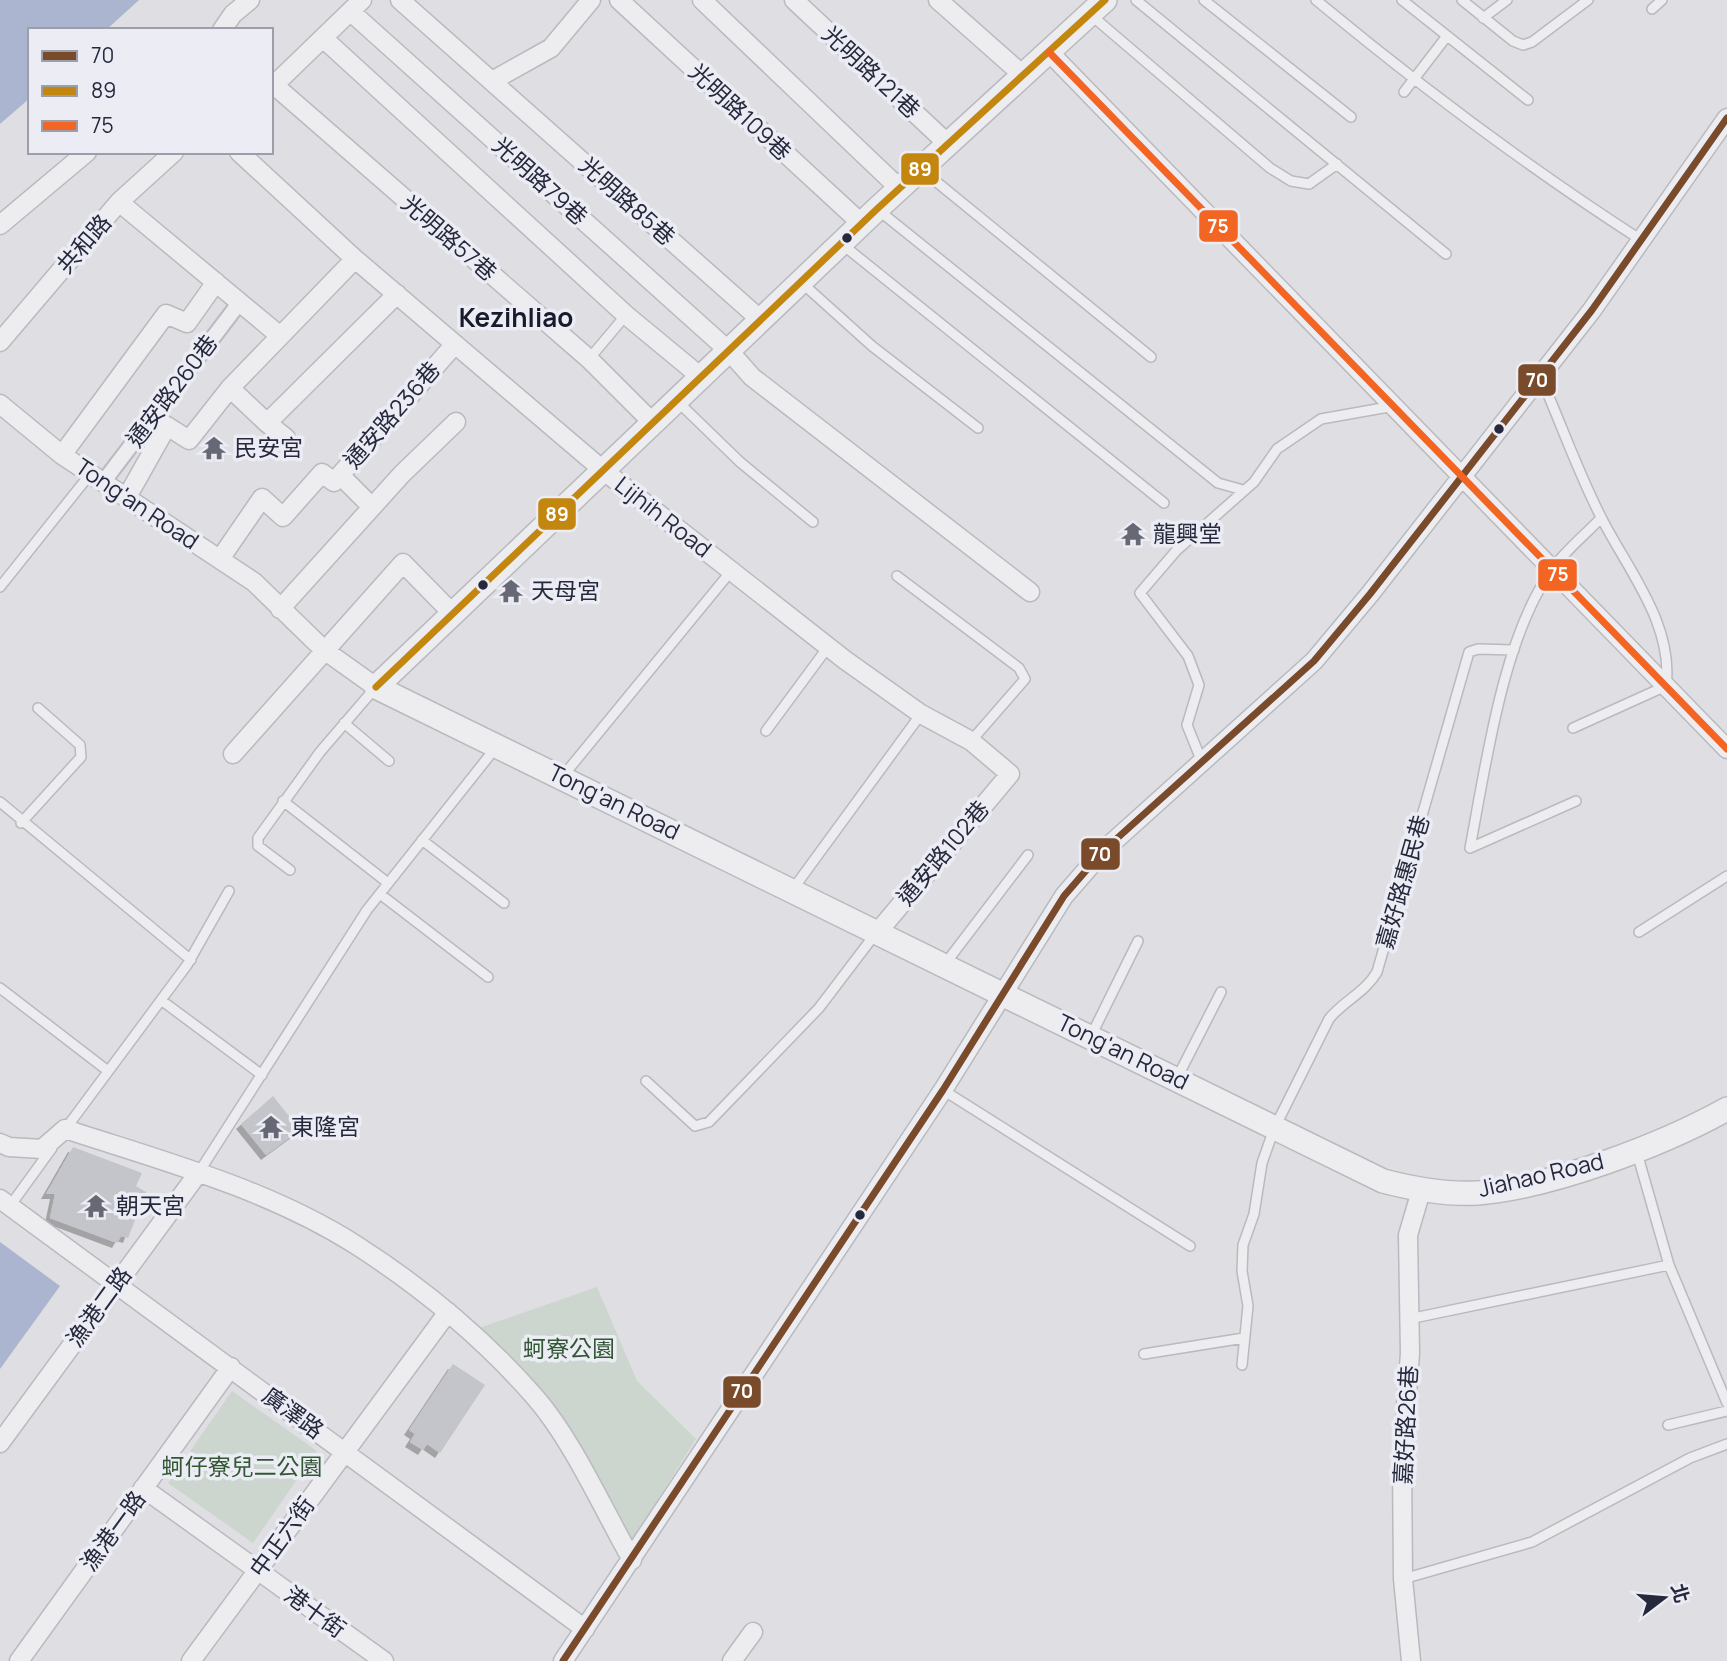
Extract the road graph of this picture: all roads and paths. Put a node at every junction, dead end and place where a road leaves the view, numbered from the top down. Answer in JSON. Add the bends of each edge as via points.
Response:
{"nodes":[{"id":1,"x":250,"y":0,"type":"edge"},
{"id":2,"x":401,"y":0,"type":"edge"},
{"id":3,"x":591,"y":0,"type":"edge"},
{"id":4,"x":619,"y":0,"type":"edge"},
{"id":5,"x":702,"y":0,"type":"edge"},
{"id":6,"x":794,"y":0,"type":"edge"},
{"id":7,"x":937,"y":0,"type":"edge"},
{"id":8,"x":1136,"y":0,"type":"edge"},
{"id":9,"x":1204,"y":0,"type":"edge"},
{"id":10,"x":1316,"y":0,"type":"edge"},
{"id":11,"x":1402,"y":0,"type":"edge"},
{"id":12,"x":1462,"y":0,"type":"edge"},
{"id":13,"x":1507,"y":0,"type":"edge"},
{"id":14,"x":1588,"y":0,"type":"edge"},
{"id":15,"x":1662,"y":0,"type":"edge"},
{"id":16,"x":356,"y":6,"type":"edge"},
{"id":17,"x":1097,"y":7,"type":"edge"},
{"id":18,"x":1652,"y":9,"type":"dead end"},
{"id":19,"x":1483,"y":19,"type":"junction"},
{"id":20,"x":223,"y":28,"type":"edge"},
{"id":21,"x":1447,"y":36,"type":"junction"},
{"id":22,"x":324,"y":39,"type":"junction"},
{"id":23,"x":1049,"y":52,"type":"junction"},
{"id":24,"x":1024,"y":76,"type":"junction"},
{"id":25,"x":1413,"y":80,"type":"junction"},
{"id":26,"x":492,"y":81,"type":"junction"},
{"id":27,"x":273,"y":85,"type":"edge"},
{"id":28,"x":273,"y":87,"type":"edge"},
{"id":29,"x":1404,"y":92,"type":"dead end"},
{"id":30,"x":1528,"y":100,"type":"dead end"},
{"id":31,"x":1351,"y":117,"type":"dead end"},
{"id":32,"x":1727,"y":118,"type":"edge"},
{"id":33,"x":948,"y":144,"type":"junction"},
{"id":34,"x":85,"y":154,"type":"edge"},
{"id":35,"x":172,"y":154,"type":"edge"},
{"id":36,"x":241,"y":154,"type":"edge"},
{"id":37,"x":1337,"y":164,"type":"junction"},
{"id":38,"x":922,"y":170,"type":"junction"},
{"id":39,"x":900,"y":189,"type":"junction"},
{"id":40,"x":119,"y":202,"type":"junction"},
{"id":41,"x":870,"y":216,"type":"junction"},
{"id":42,"x":0,"y":225,"type":"edge"},
{"id":43,"x":1641,"y":240,"type":"junction"},
{"id":44,"x":842,"y":244,"type":"junction"},
{"id":45,"x":1446,"y":254,"type":"dead end"},
{"id":46,"x":355,"y":258,"type":"junction"},
{"id":47,"x":216,"y":282,"type":"junction"},
{"id":48,"x":802,"y":283,"type":"junction"},
{"id":49,"x":397,"y":294,"type":"junction"},
{"id":50,"x":240,"y":302,"type":"junction"},
{"id":51,"x":626,"y":315,"type":"junction"},
{"id":52,"x":762,"y":321,"type":"junction"},
{"id":53,"x":279,"y":335,"type":"junction"},
{"id":54,"x":0,"y":342,"type":"edge"},
{"id":55,"x":455,"y":344,"type":"junction"},
{"id":56,"x":729,"y":351,"type":"junction"},
{"id":57,"x":1151,"y":358,"type":"dead end"},
{"id":58,"x":589,"y":359,"type":"junction"},
{"id":59,"x":1540,"y":376,"type":"junction"},
{"id":60,"x":701,"y":377,"type":"junction"},
{"id":61,"x":230,"y":388,"type":"junction"},
{"id":62,"x":675,"y":400,"type":"junction"},
{"id":63,"x":0,"y":404,"type":"edge"},
{"id":64,"x":1395,"y":406,"type":"junction"},
{"id":65,"x":456,"y":422,"type":"dead end"},
{"id":66,"x":652,"y":422,"type":"junction"},
{"id":67,"x":267,"y":423,"type":"junction"},
{"id":68,"x":978,"y":428,"type":"dead end"},
{"id":69,"x":286,"y":438,"type":"dead end"},
{"id":70,"x":62,"y":455,"type":"junction"},
{"id":71,"x":604,"y":471,"type":"junction"},
{"id":72,"x":340,"y":475,"type":"junction"},
{"id":73,"x":1463,"y":476,"type":"junction"},
{"id":74,"x":98,"y":477,"type":"junction"},
{"id":75,"x":1243,"y":490,"type":"junction"},
{"id":76,"x":127,"y":498,"type":"junction"},
{"id":77,"x":1164,"y":503,"type":"dead end"},
{"id":78,"x":372,"y":507,"type":"junction"},
{"id":79,"x":1601,"y":518,"type":"junction"},
{"id":80,"x":813,"y":522,"type":"dead end"},
{"id":81,"x":220,"y":559,"type":"junction"},
{"id":82,"x":1553,"y":568,"type":"junction"},
{"id":83,"x":732,"y":570,"type":"junction"},
{"id":84,"x":897,"y":576,"type":"dead end"},
{"id":85,"x":0,"y":587,"type":"edge"},
{"id":86,"x":1030,"y":592,"type":"dead end"},
{"id":87,"x":280,"y":609,"type":"junction"},
{"id":88,"x":453,"y":614,"type":"junction"},
{"id":89,"x":828,"y":647,"type":"junction"},
{"id":90,"x":324,"y":650,"type":"junction"},
{"id":91,"x":1514,"y":650,"type":"junction"},
{"id":92,"x":1666,"y":686,"type":"junction"},
{"id":93,"x":376,"y":687,"type":"junction"},
{"id":94,"x":38,"y":708,"type":"dead end"},
{"id":95,"x":921,"y":714,"type":"junction"},
{"id":96,"x":344,"y":723,"type":"junction"},
{"id":97,"x":1573,"y":728,"type":"dead end"},
{"id":98,"x":766,"y":731,"type":"dead end"},
{"id":99,"x":971,"y":741,"type":"junction"},
{"id":100,"x":498,"y":745,"type":"junction"},
{"id":101,"x":1727,"y":749,"type":"edge"},
{"id":102,"x":233,"y":754,"type":"dead end"},
{"id":103,"x":389,"y":761,"type":"dead end"},
{"id":104,"x":1203,"y":764,"type":"junction"},
{"id":105,"x":1010,"y":774,"type":"joint"},
{"id":106,"x":563,"y":776,"type":"junction"},
{"id":107,"x":283,"y":800,"type":"junction"},
{"id":108,"x":0,"y":802,"type":"edge"},
{"id":109,"x":1576,"y":802,"type":"dead end"},
{"id":110,"x":21,"y":823,"type":"junction"},
{"id":111,"x":422,"y":840,"type":"junction"},
{"id":112,"x":1028,"y":855,"type":"dead end"},
{"id":113,"x":290,"y":870,"type":"dead end"},
{"id":114,"x":1727,"y":876,"type":"edge"},
{"id":115,"x":388,"y":883,"type":"junction"},
{"id":116,"x":793,"y":889,"type":"junction"},
{"id":117,"x":229,"y":891,"type":"dead end"},
{"id":118,"x":380,"y":894,"type":"junction"},
{"id":119,"x":504,"y":903,"type":"dead end"},
{"id":120,"x":1639,"y":932,"type":"dead end"},
{"id":121,"x":877,"y":933,"type":"junction"},
{"id":122,"x":1138,"y":941,"type":"dead end"},
{"id":123,"x":191,"y":960,"type":"junction"},
{"id":124,"x":944,"y":964,"type":"junction"},
{"id":125,"x":488,"y":977,"type":"dead end"},
{"id":126,"x":0,"y":988,"type":"edge"},
{"id":127,"x":1221,"y":992,"type":"dead end"},
{"id":128,"x":1001,"y":994,"type":"junction"},
{"id":129,"x":161,"y":1000,"type":"junction"},
{"id":130,"x":1091,"y":1036,"type":"junction"},
{"id":131,"x":108,"y":1071,"type":"junction"},
{"id":132,"x":262,"y":1074,"type":"junction"},
{"id":133,"x":1177,"y":1078,"type":"junction"},
{"id":134,"x":646,"y":1081,"type":"dead end"},
{"id":135,"x":943,"y":1090,"type":"junction"},
{"id":136,"x":1727,"y":1109,"type":"edge"},
{"id":137,"x":65,"y":1129,"type":"junction"},
{"id":138,"x":1274,"y":1129,"type":"junction"},
{"id":139,"x":0,"y":1143,"type":"edge"},
{"id":140,"x":1636,"y":1152,"type":"junction"},
{"id":141,"x":199,"y":1172,"type":"junction"},
{"id":142,"x":1421,"y":1191,"type":"junction"},
{"id":143,"x":5,"y":1203,"type":"edge"},
{"id":144,"x":1190,"y":1246,"type":"dead end"},
{"id":145,"x":1669,"y":1265,"type":"junction"},
{"id":146,"x":116,"y":1283,"type":"junction"},
{"id":147,"x":448,"y":1312,"type":"junction"},
{"id":148,"x":1409,"y":1319,"type":"junction"},
{"id":149,"x":1244,"y":1338,"type":"junction"},
{"id":150,"x":1144,"y":1354,"type":"dead end"},
{"id":151,"x":1242,"y":1365,"type":"dead end"},
{"id":152,"x":231,"y":1367,"type":"junction"},
{"id":153,"x":1727,"y":1403,"type":"edge"},
{"id":154,"x":1727,"y":1411,"type":"edge"},
{"id":155,"x":1668,"y":1425,"type":"dead end"},
{"id":156,"x":0,"y":1443,"type":"edge"},
{"id":157,"x":1727,"y":1444,"type":"edge"},
{"id":158,"x":345,"y":1451,"type":"junction"},
{"id":159,"x":143,"y":1488,"type":"junction"},
{"id":160,"x":632,"y":1560,"type":"junction"},
{"id":161,"x":257,"y":1570,"type":"junction"},
{"id":162,"x":1403,"y":1578,"type":"junction"},
{"id":163,"x":585,"y":1629,"type":"junction"},
{"id":164,"x":753,"y":1632,"type":"dead end"},
{"id":165,"x":378,"y":1659,"type":"edge"},
{"id":166,"x":19,"y":1661,"type":"edge"},
{"id":167,"x":191,"y":1661,"type":"edge"},
{"id":168,"x":563,"y":1661,"type":"edge"},
{"id":169,"x":732,"y":1661,"type":"edge"},
{"id":170,"x":1411,"y":1661,"type":"edge"}],
"edges":[{"from":1,"to":20,"type":"street"},
{"from":2,"to":26,"type":"street","name":"光明路85巷"},
{"from":3,"to":26,"type":"street","via":[[551,48]]},
{"from":4,"to":41,"type":"street","name":"光明路109巷"},
{"from":5,"to":39,"type":"street"},
{"from":6,"to":33,"type":"street","name":"光明路121巷"},
{"from":7,"to":24,"type":"street"},
{"from":8,"to":37,"type":"lane"},
{"from":9,"to":31,"type":"lane"},
{"from":10,"to":25,"type":"lane"},
{"from":11,"to":21,"type":"lane"},
{"from":12,"to":19,"type":"lane"},
{"from":13,"to":19,"type":"lane"},
{"from":14,"to":19,"type":"lane","via":[[1523,45]]},
{"from":15,"to":18,"type":"lane"},
{"from":16,"to":22,"type":"street"},
{"from":16,"to":56,"type":"street","name":"光明路79巷"},
{"from":17,"to":23,"type":"street"},
{"from":17,"to":37,"type":"lane","via":[[1270,169],[1291,181],[1309,184]]},
{"from":21,"to":25,"type":"lane"},
{"from":21,"to":30,"type":"lane"},
{"from":22,"to":27,"type":"street"},
{"from":22,"to":51,"type":"street","name":"光明路79巷"},
{"from":23,"to":24,"type":"street"},
{"from":23,"to":64,"type":"street"},
{"from":24,"to":33,"type":"street"},
{"from":25,"to":29,"type":"lane"},
{"from":25,"to":43,"type":"lane","via":[[1536,172]]},
{"from":26,"to":52,"type":"street","name":"光明路85巷"},
{"from":28,"to":58,"type":"street","name":"光明路57巷"},
{"from":32,"to":43,"type":"street"},
{"from":33,"to":38,"type":"street"},
{"from":34,"to":42,"type":"street"},
{"from":35,"to":40,"type":"street","name":"共和路"},
{"from":36,"to":46,"type":"street","name":"Lijhih Road"},
{"from":37,"to":45,"type":"lane"},
{"from":38,"to":39,"type":"street"},
{"from":38,"to":57,"type":"lane"},
{"from":39,"to":41,"type":"street"},
{"from":40,"to":47,"type":"street"},
{"from":40,"to":54,"type":"street","name":"共和路"},
{"from":41,"to":44,"type":"street"},
{"from":41,"to":75,"type":"lane","via":[[1218,483]]},
{"from":43,"to":59,"type":"street"},
{"from":44,"to":48,"type":"street"},
{"from":44,"to":77,"type":"lane"},
{"from":46,"to":49,"type":"street","name":"Lijhih Road"},
{"from":46,"to":53,"type":"street"},
{"from":47,"to":50,"type":"street"},
{"from":47,"to":70,"type":"street","via":[[187,323],[166,314]]},
{"from":48,"to":52,"type":"street"},
{"from":48,"to":68,"type":"lane","via":[[872,346]]},
{"from":49,"to":55,"type":"street","name":"Lijhih Road"},
{"from":49,"to":67,"type":"street"},
{"from":50,"to":53,"type":"street"},
{"from":50,"to":74,"type":"street","name":"通安路260巷"},
{"from":51,"to":58,"type":"lane"},
{"from":51,"to":60,"type":"street","name":"光明路79巷"},
{"from":52,"to":56,"type":"street"},
{"from":53,"to":61,"type":"street"},
{"from":55,"to":71,"type":"street","name":"Lijhih Road"},
{"from":55,"to":72,"type":"street","name":"通安路236巷"},
{"from":56,"to":60,"type":"street"},
{"from":56,"to":86,"type":"street","name":"光明路79巷","via":[[752,377]]},
{"from":58,"to":66,"type":"street","name":"光明路57巷"},
{"from":59,"to":73,"type":"street"},
{"from":59,"to":79,"type":"lane"},
{"from":60,"to":62,"type":"street"},
{"from":61,"to":67,"type":"street"},
{"from":61,"to":76,"type":"street","via":[[189,440],[167,426]]},
{"from":62,"to":66,"type":"street"},
{"from":62,"to":80,"type":"lane"},
{"from":63,"to":70,"type":"street","name":"Tong'an Road"},
{"from":64,"to":73,"type":"street"},
{"from":64,"to":75,"type":"lane","via":[[1313,422],[1277,449]]},
{"from":65,"to":78,"type":"street"},
{"from":66,"to":71,"type":"street"},
{"from":67,"to":69,"type":"street"},
{"from":70,"to":74,"type":"street","name":"Tong'an Road"},
{"from":71,"to":83,"type":"street","name":"Lijhih Road"},
{"from":71,"to":88,"type":"street"},
{"from":72,"to":78,"type":"street"},
{"from":72,"to":81,"type":"street","name":"通安路236巷","via":[[334,481],[322,473],[283,517],[262,498]]},
{"from":73,"to":82,"type":"street"},
{"from":73,"to":104,"type":"street","via":[[1314,661]]},
{"from":74,"to":76,"type":"street","name":"Tong'an Road"},
{"from":74,"to":85,"type":"lane"},
{"from":75,"to":104,"type":"lane","via":[[1176,551],[1140,593],[1188,656],[1199,684],[1187,725]]},
{"from":76,"to":81,"type":"street","name":"Tong'an Road"},
{"from":78,"to":87,"type":"street"},
{"from":79,"to":82,"type":"lane"},
{"from":79,"to":92,"type":"lane","via":[[1649,607],[1668,667]]},
{"from":81,"to":87,"type":"street","name":"Tong'an Road","via":[[254,582]]},
{"from":82,"to":91,"type":"lane","via":[[1518,631]]},
{"from":82,"to":92,"type":"street"},
{"from":83,"to":89,"type":"street","name":"Lijhih Road"},
{"from":83,"to":106,"type":"lane"},
{"from":84,"to":99,"type":"lane","via":[[1019,668],[1025,679]]},
{"from":87,"to":90,"type":"street","name":"Tong'an Road"},
{"from":88,"to":90,"type":"street","via":[[403,563]]},
{"from":88,"to":93,"type":"street"},
{"from":89,"to":95,"type":"street","name":"Lijhih Road"},
{"from":89,"to":98,"type":"lane"},
{"from":90,"to":93,"type":"street","name":"Tong'an Road"},
{"from":90,"to":102,"type":"street"},
{"from":91,"to":109,"type":"lane","via":[[1470,848]]},
{"from":91,"to":138,"type":"lane","name":"嘉好路惠民巷","via":[[1469,652],[1377,972],[1371,983],[1329,1019]]},
{"from":92,"to":97,"type":"lane"},
{"from":92,"to":101,"type":"street"},
{"from":93,"to":96,"type":"lane"},
{"from":93,"to":100,"type":"street","name":"Tong'an Road"},
{"from":94,"to":110,"type":"lane","via":[[82,751]]},
{"from":95,"to":99,"type":"street","name":"Lijhih Road"},
{"from":95,"to":116,"type":"lane"},
{"from":96,"to":103,"type":"lane"},
{"from":96,"to":107,"type":"lane"},
{"from":99,"to":105,"type":"street","name":"Lijhih Road"},
{"from":100,"to":106,"type":"street","name":"Tong'an Road"},
{"from":100,"to":111,"type":"lane"},
{"from":104,"to":128,"type":"street","via":[[1103,851],[1064,896]]},
{"from":105,"to":121,"type":"street","name":"通安路102巷"},
{"from":106,"to":116,"type":"street","name":"Tong'an Road"},
{"from":107,"to":113,"type":"lane","via":[[257,842]]},
{"from":107,"to":115,"type":"lane"},
{"from":108,"to":110,"type":"lane"},
{"from":110,"to":123,"type":"lane"},
{"from":111,"to":115,"type":"lane"},
{"from":111,"to":119,"type":"lane"},
{"from":112,"to":124,"type":"lane"},
{"from":114,"to":120,"type":"lane"},
{"from":115,"to":118,"type":"lane"},
{"from":116,"to":121,"type":"street","name":"Tong'an Road"},
{"from":117,"to":123,"type":"lane"},
{"from":118,"to":125,"type":"lane"},
{"from":118,"to":132,"type":"lane"},
{"from":121,"to":124,"type":"street","name":"Tong'an Road"},
{"from":121,"to":134,"type":"lane","via":[[819,1009],[709,1122],[695,1126]]},
{"from":122,"to":130,"type":"lane"},
{"from":123,"to":129,"type":"lane"},
{"from":124,"to":128,"type":"street","name":"Tong'an Road"},
{"from":126,"to":131,"type":"lane"},
{"from":127,"to":133,"type":"lane"},
{"from":128,"to":130,"type":"street","name":"Tong'an Road"},
{"from":128,"to":135,"type":"street"},
{"from":129,"to":131,"type":"lane"},
{"from":129,"to":132,"type":"lane"},
{"from":130,"to":133,"type":"street","name":"Tong'an Road"},
{"from":131,"to":137,"type":"lane"},
{"from":132,"to":141,"type":"lane"},
{"from":133,"to":138,"type":"street","name":"Tong'an Road"},
{"from":135,"to":144,"type":"lane"},
{"from":135,"to":160,"type":"street"},
{"from":136,"to":140,"type":"street","name":"Jiahao Road"},
{"from":137,"to":139,"type":"street","via":[[42,1149]]},
{"from":137,"to":141,"type":"street"},
{"from":137,"to":143,"type":"lane"},
{"from":138,"to":142,"type":"street","name":"Jiahao Road","via":[[1383,1181]]},
{"from":138,"to":149,"type":"lane","via":[[1243,1245],[1248,1306]]},
{"from":140,"to":142,"type":"street","name":"Jiahao Road","via":[[1479,1193]]},
{"from":140,"to":145,"type":"lane"},
{"from":141,"to":146,"type":"street","name":"漁港二路"},
{"from":141,"to":147,"type":"street","via":[[355,1244]]},
{"from":142,"to":148,"type":"street","name":"嘉好路26巷","via":[[1408,1235]]},
{"from":143,"to":146,"type":"street","name":"廣澤路"},
{"from":145,"to":148,"type":"lane"},
{"from":145,"to":153,"type":"lane"},
{"from":146,"to":152,"type":"street","name":"廣澤路"},
{"from":146,"to":156,"type":"street","name":"漁港二路"},
{"from":147,"to":158,"type":"street","name":"中正六街"},
{"from":147,"to":160,"type":"street","via":[[549,1416]]},
{"from":148,"to":162,"type":"street","name":"嘉好路26巷","via":[[1402,1460]]},
{"from":149,"to":150,"type":"lane"},
{"from":149,"to":151,"type":"lane"},
{"from":152,"to":158,"type":"street","name":"廣澤路"},
{"from":152,"to":159,"type":"street","name":"漁港一路"},
{"from":154,"to":155,"type":"lane"},
{"from":157,"to":162,"type":"lane","via":[[1690,1458],[1532,1542]]},
{"from":158,"to":161,"type":"street","name":"中正六街"},
{"from":158,"to":163,"type":"street","name":"廣澤路"},
{"from":159,"to":161,"type":"street","name":"港十街"},
{"from":159,"to":166,"type":"street","name":"漁港一路"},
{"from":160,"to":163,"type":"street"},
{"from":161,"to":165,"type":"street","name":"港十街"},
{"from":161,"to":167,"type":"street","name":"中正六街"},
{"from":162,"to":170,"type":"street","name":"嘉好路26巷"},
{"from":163,"to":168,"type":"street"},
{"from":164,"to":169,"type":"street"}]}
